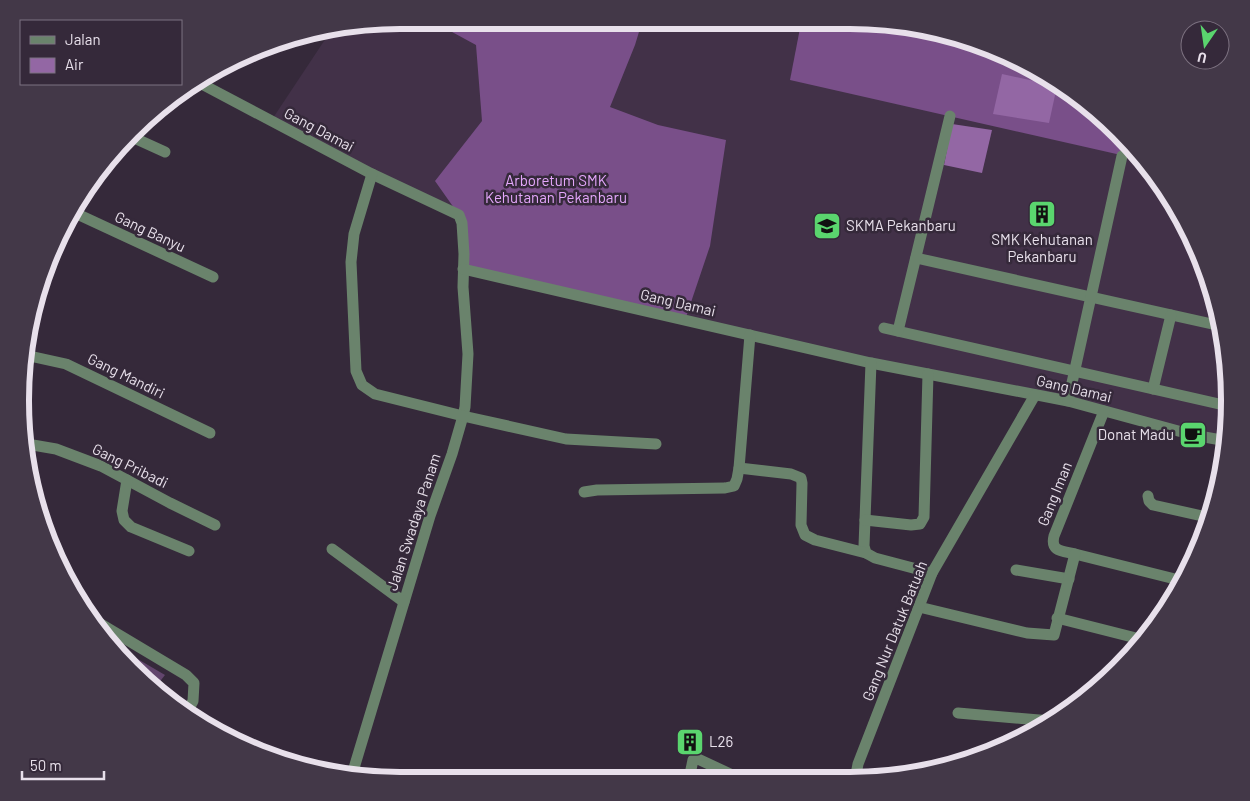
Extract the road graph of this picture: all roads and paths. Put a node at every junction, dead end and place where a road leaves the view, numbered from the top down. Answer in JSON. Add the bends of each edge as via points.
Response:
{"nodes":[{"id":1,"x":204,"y":85,"type":"edge"},
{"id":2,"x":950,"y":116,"type":"dead end"},
{"id":3,"x":137,"y":139,"type":"edge"},
{"id":4,"x":164,"y":152,"type":"dead end"},
{"id":5,"x":1122,"y":156,"type":"dead end"},
{"id":6,"x":372,"y":174,"type":"junction"},
{"id":7,"x":79,"y":215,"type":"edge"},
{"id":8,"x":916,"y":258,"type":"junction"},
{"id":9,"x":463,"y":269,"type":"junction"},
{"id":10,"x":213,"y":277,"type":"dead end"},
{"id":11,"x":1091,"y":297,"type":"junction"},
{"id":12,"x":1171,"y":315,"type":"junction"},
{"id":13,"x":1213,"y":324,"type":"edge"},
{"id":14,"x":884,"y":328,"type":"dead end"},
{"id":15,"x":898,"y":331,"type":"junction"},
{"id":16,"x":750,"y":335,"type":"junction"},
{"id":17,"x":32,"y":356,"type":"edge"},
{"id":18,"x":870,"y":363,"type":"junction"},
{"id":19,"x":1075,"y":372,"type":"junction"},
{"id":20,"x":928,"y":374,"type":"junction"},
{"id":21,"x":1153,"y":389,"type":"junction"},
{"id":22,"x":1035,"y":395,"type":"junction"},
{"id":23,"x":1068,"y":401,"type":"junction"},
{"id":24,"x":1221,"y":404,"type":"edge"},
{"id":25,"x":1104,"y":411,"type":"junction"},
{"id":26,"x":464,"y":416,"type":"junction"},
{"id":27,"x":210,"y":433,"type":"dead end"},
{"id":28,"x":1219,"y":440,"type":"edge"},
{"id":29,"x":656,"y":444,"type":"dead end"},
{"id":30,"x":32,"y":445,"type":"edge"},
{"id":31,"x":739,"y":468,"type":"junction"},
{"id":32,"x":127,"y":480,"type":"junction"},
{"id":33,"x":584,"y":492,"type":"dead end"},
{"id":34,"x":1148,"y":496,"type":"dead end"},
{"id":35,"x":1203,"y":516,"type":"edge"},
{"id":36,"x":865,"y":520,"type":"junction"},
{"id":37,"x":215,"y":525,"type":"dead end"},
{"id":38,"x":332,"y":549,"type":"dead end"},
{"id":39,"x":189,"y":550,"type":"dead end"},
{"id":40,"x":866,"y":553,"type":"junction"},
{"id":41,"x":1075,"y":554,"type":"junction"},
{"id":42,"x":1016,"y":570,"type":"dead end"},
{"id":43,"x":932,"y":573,"type":"junction"},
{"id":44,"x":1069,"y":579,"type":"junction"},
{"id":45,"x":1175,"y":579,"type":"edge"},
{"id":46,"x":404,"y":602,"type":"junction"},
{"id":47,"x":918,"y":608,"type":"junction"},
{"id":48,"x":1057,"y":618,"type":"junction"},
{"id":49,"x":106,"y":627,"type":"edge"},
{"id":50,"x":1135,"y":638,"type":"edge"},
{"id":51,"x":190,"y":707,"type":"edge"},
{"id":52,"x":958,"y":713,"type":"dead end"},
{"id":53,"x":1039,"y":720,"type":"edge"},
{"id":54,"x":354,"y":769,"type":"edge"},
{"id":55,"x":690,"y":772,"type":"edge"},
{"id":56,"x":725,"y":772,"type":"edge"},
{"id":57,"x":857,"y":772,"type":"edge"}],
"edges":[{"from":1,"to":6,"type":"street","name":"Gang Damai"},
{"from":2,"to":8,"type":"street"},
{"from":3,"to":4,"type":"street"},
{"from":5,"to":11,"type":"street"},
{"from":6,"to":9,"type":"street","name":"Gang Damai","via":[[459,215]]},
{"from":6,"to":26,"type":"street","via":[[354,234],[351,262],[356,371],[362,385],[375,394]]},
{"from":7,"to":10,"type":"street","name":"Gang Banyu"},
{"from":8,"to":11,"type":"street"},
{"from":8,"to":15,"type":"street"},
{"from":9,"to":16,"type":"street","name":"Gang Damai"},
{"from":9,"to":26,"type":"street","name":"Jalan Swadaya Panam","via":[[468,354]]},
{"from":11,"to":12,"type":"street"},
{"from":11,"to":19,"type":"street"},
{"from":12,"to":13,"type":"street"},
{"from":12,"to":21,"type":"street"},
{"from":14,"to":15,"type":"street"},
{"from":15,"to":19,"type":"street"},
{"from":16,"to":18,"type":"street","name":"Gang Damai"},
{"from":16,"to":31,"type":"street"},
{"from":17,"to":27,"type":"street","name":"Gang Mandiri","via":[[66,364]]},
{"from":18,"to":20,"type":"street","name":"Gang Damai"},
{"from":18,"to":36,"type":"street"},
{"from":19,"to":21,"type":"street"},
{"from":19,"to":23,"type":"street"},
{"from":20,"to":22,"type":"street","name":"Gang Damai"},
{"from":20,"to":36,"type":"street","via":[[924,516],[920,524],[912,525]]},
{"from":21,"to":24,"type":"street"},
{"from":22,"to":23,"type":"street","name":"Gang Damai"},
{"from":22,"to":43,"type":"street","name":"Gang Nur Datuk Batuah"},
{"from":23,"to":25,"type":"street","name":"Gang Damai"},
{"from":25,"to":28,"type":"street","name":"Gang Damai"},
{"from":25,"to":41,"type":"street","name":"Gang Iman","via":[[1052,542],[1054,548]]},
{"from":26,"to":29,"type":"street","via":[[566,439]]},
{"from":26,"to":46,"type":"street","name":"Jalan Swadaya Panam"},
{"from":30,"to":32,"type":"street","name":"Gang Pribadi","via":[[56,449]]},
{"from":31,"to":33,"type":"street","via":[[734,486],[725,488]]},
{"from":31,"to":40,"type":"street","via":[[801,478],[801,526],[805,535]]},
{"from":32,"to":37,"type":"street","name":"Gang Pribadi"},
{"from":32,"to":39,"type":"street","via":[[122,511],[124,520],[131,527]]},
{"from":34,"to":35,"type":"street","via":[[1153,505]]},
{"from":36,"to":40,"type":"street"},
{"from":38,"to":46,"type":"street"},
{"from":40,"to":43,"type":"street"},
{"from":41,"to":44,"type":"street"},
{"from":41,"to":45,"type":"street","name":"Gang Iman"},
{"from":42,"to":44,"type":"street"},
{"from":43,"to":47,"type":"street","name":"Gang Nur Datuk Batuah"},
{"from":44,"to":48,"type":"street"},
{"from":46,"to":54,"type":"street","name":"Jalan Swadaya Panam"},
{"from":47,"to":48,"type":"street","via":[[1027,633],[1054,635]]},
{"from":47,"to":57,"type":"street","name":"Gang Nur Datuk Batuah"},
{"from":48,"to":50,"type":"street"},
{"from":49,"to":51,"type":"street","via":[[186,675],[194,683]]},
{"from":52,"to":53,"type":"street"},
{"from":55,"to":56,"type":"street","via":[[693,760],[698,759]]}]}
